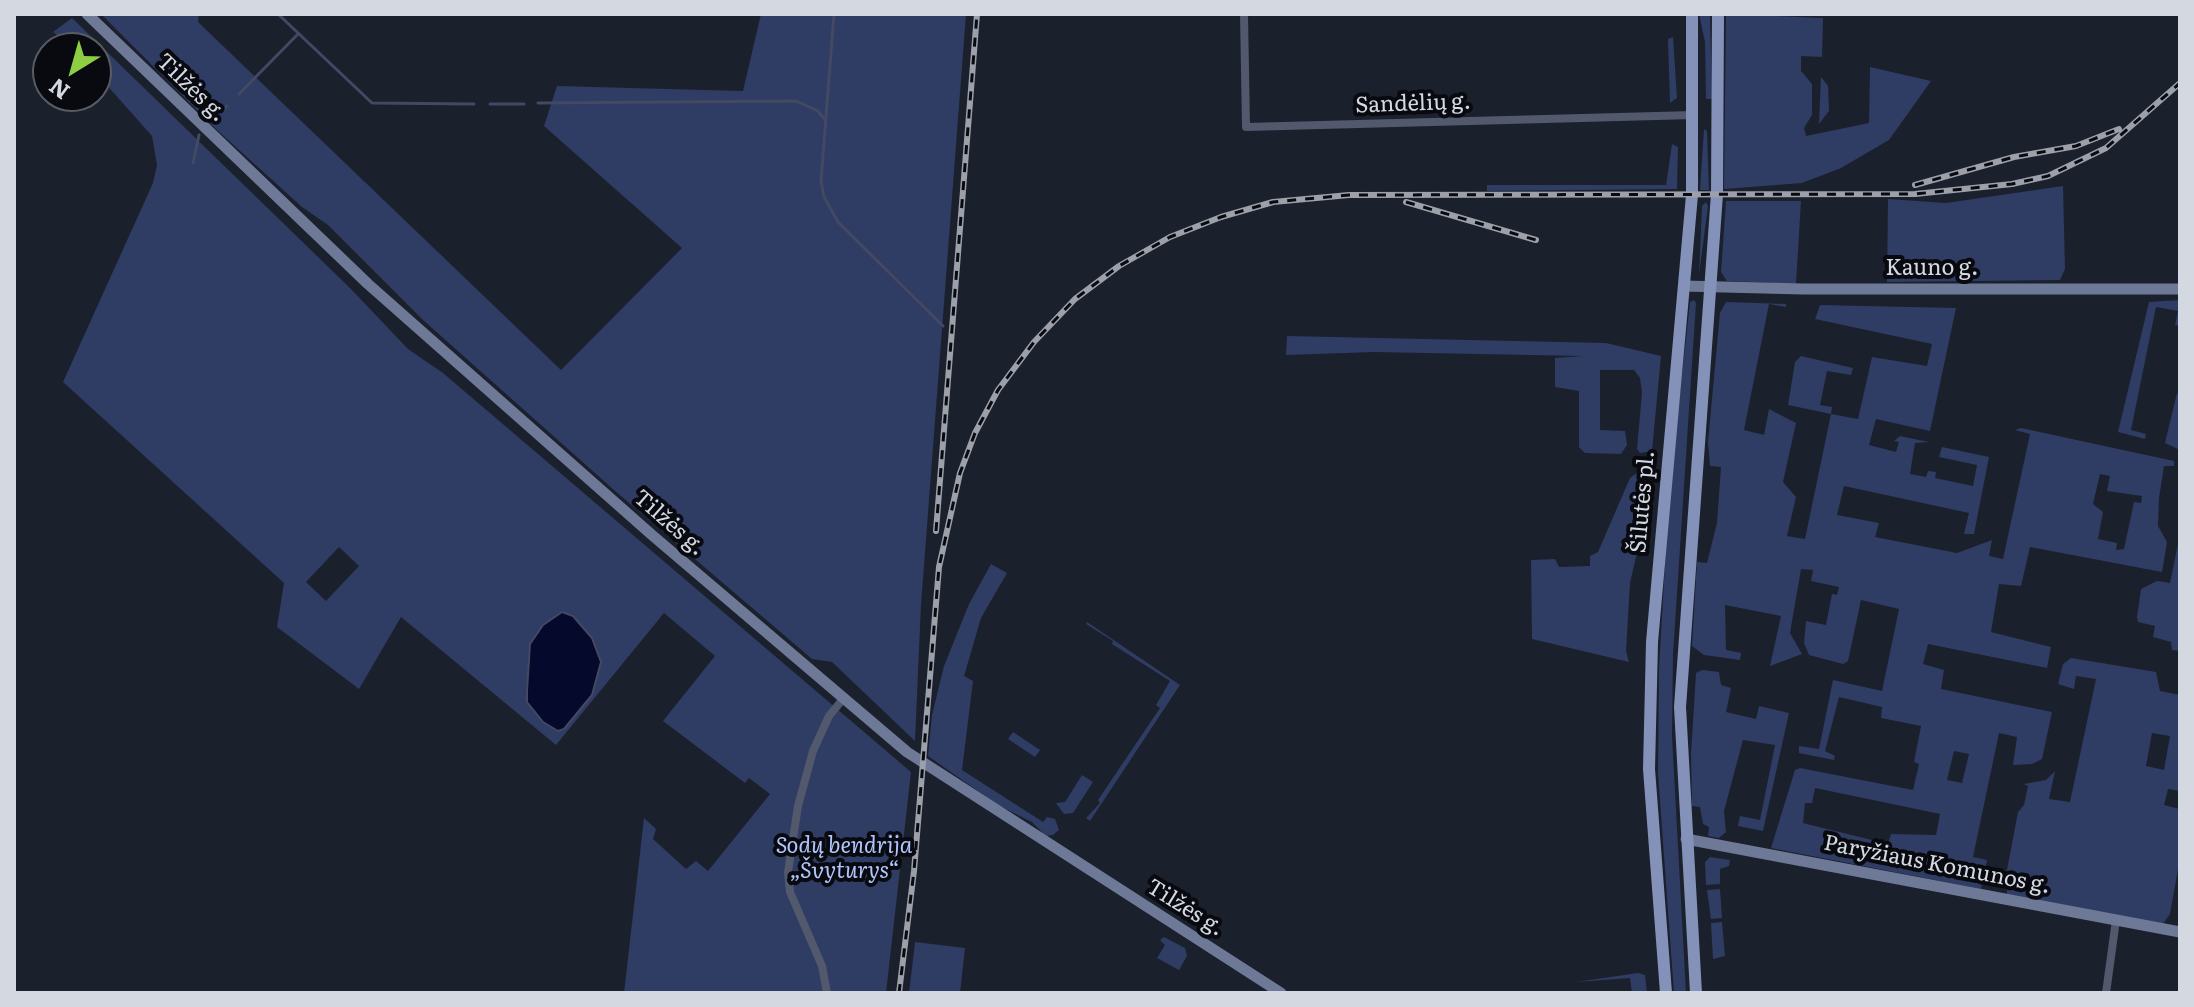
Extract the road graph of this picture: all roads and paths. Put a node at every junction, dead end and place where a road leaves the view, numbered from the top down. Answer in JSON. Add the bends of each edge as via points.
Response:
{"nodes":[{"id":1,"x":87,"y":14,"type":"edge"},
{"id":2,"x":1244,"y":14,"type":"edge"},
{"id":3,"x":1692,"y":14,"type":"edge"},
{"id":4,"x":1718,"y":14,"type":"edge"},
{"id":5,"x":1694,"y":115,"type":"junction"},
{"id":6,"x":1719,"y":116,"type":"junction"},
{"id":7,"x":1684,"y":286,"type":"junction"},
{"id":8,"x":1710,"y":287,"type":"junction"},
{"id":9,"x":2180,"y":289,"type":"edge"},
{"id":10,"x":843,"y":699,"type":"junction"},
{"id":11,"x":1686,"y":839,"type":"junction"},
{"id":12,"x":2116,"y":920,"type":"junction"},
{"id":13,"x":2180,"y":932,"type":"edge"},
{"id":14,"x":827,"y":993,"type":"edge"},
{"id":15,"x":1281,"y":993,"type":"edge"},
{"id":16,"x":1666,"y":993,"type":"edge"},
{"id":17,"x":1696,"y":993,"type":"edge"},
{"id":18,"x":2106,"y":993,"type":"edge"}],
"edges":[{"from":1,"to":10,"type":"main road","name":"Tilžės g.","via":[[368,284]]},
{"from":2,"to":5,"type":"street","name":"Sandėlių g.","via":[[1246,127]]},
{"from":3,"to":5,"type":"main road","name":"Šilutės pl."},
{"from":4,"to":6,"type":"main road"},
{"from":5,"to":6,"type":"main road"},
{"from":5,"to":7,"type":"main road","name":"Šilutės pl."},
{"from":6,"to":8,"type":"main road"},
{"from":7,"to":8,"type":"main road","name":"Kauno g."},
{"from":7,"to":16,"type":"main road","name":"Šilutės pl.","via":[[1652,642],[1649,769]]},
{"from":8,"to":9,"type":"main road","name":"Kauno g."},
{"from":8,"to":11,"type":"main road","via":[[1680,707]]},
{"from":10,"to":14,"type":"street","via":[[813,751],[788,872],[790,892],[822,966]]},
{"from":10,"to":15,"type":"main road","name":"Tilžės g.","via":[[918,760]]},
{"from":11,"to":12,"type":"main road","name":"Paryžiaus Komunos g."},
{"from":11,"to":17,"type":"main road"},
{"from":12,"to":13,"type":"main road","name":"Paryžiaus Komunos g."},
{"from":12,"to":18,"type":"street"}]}
